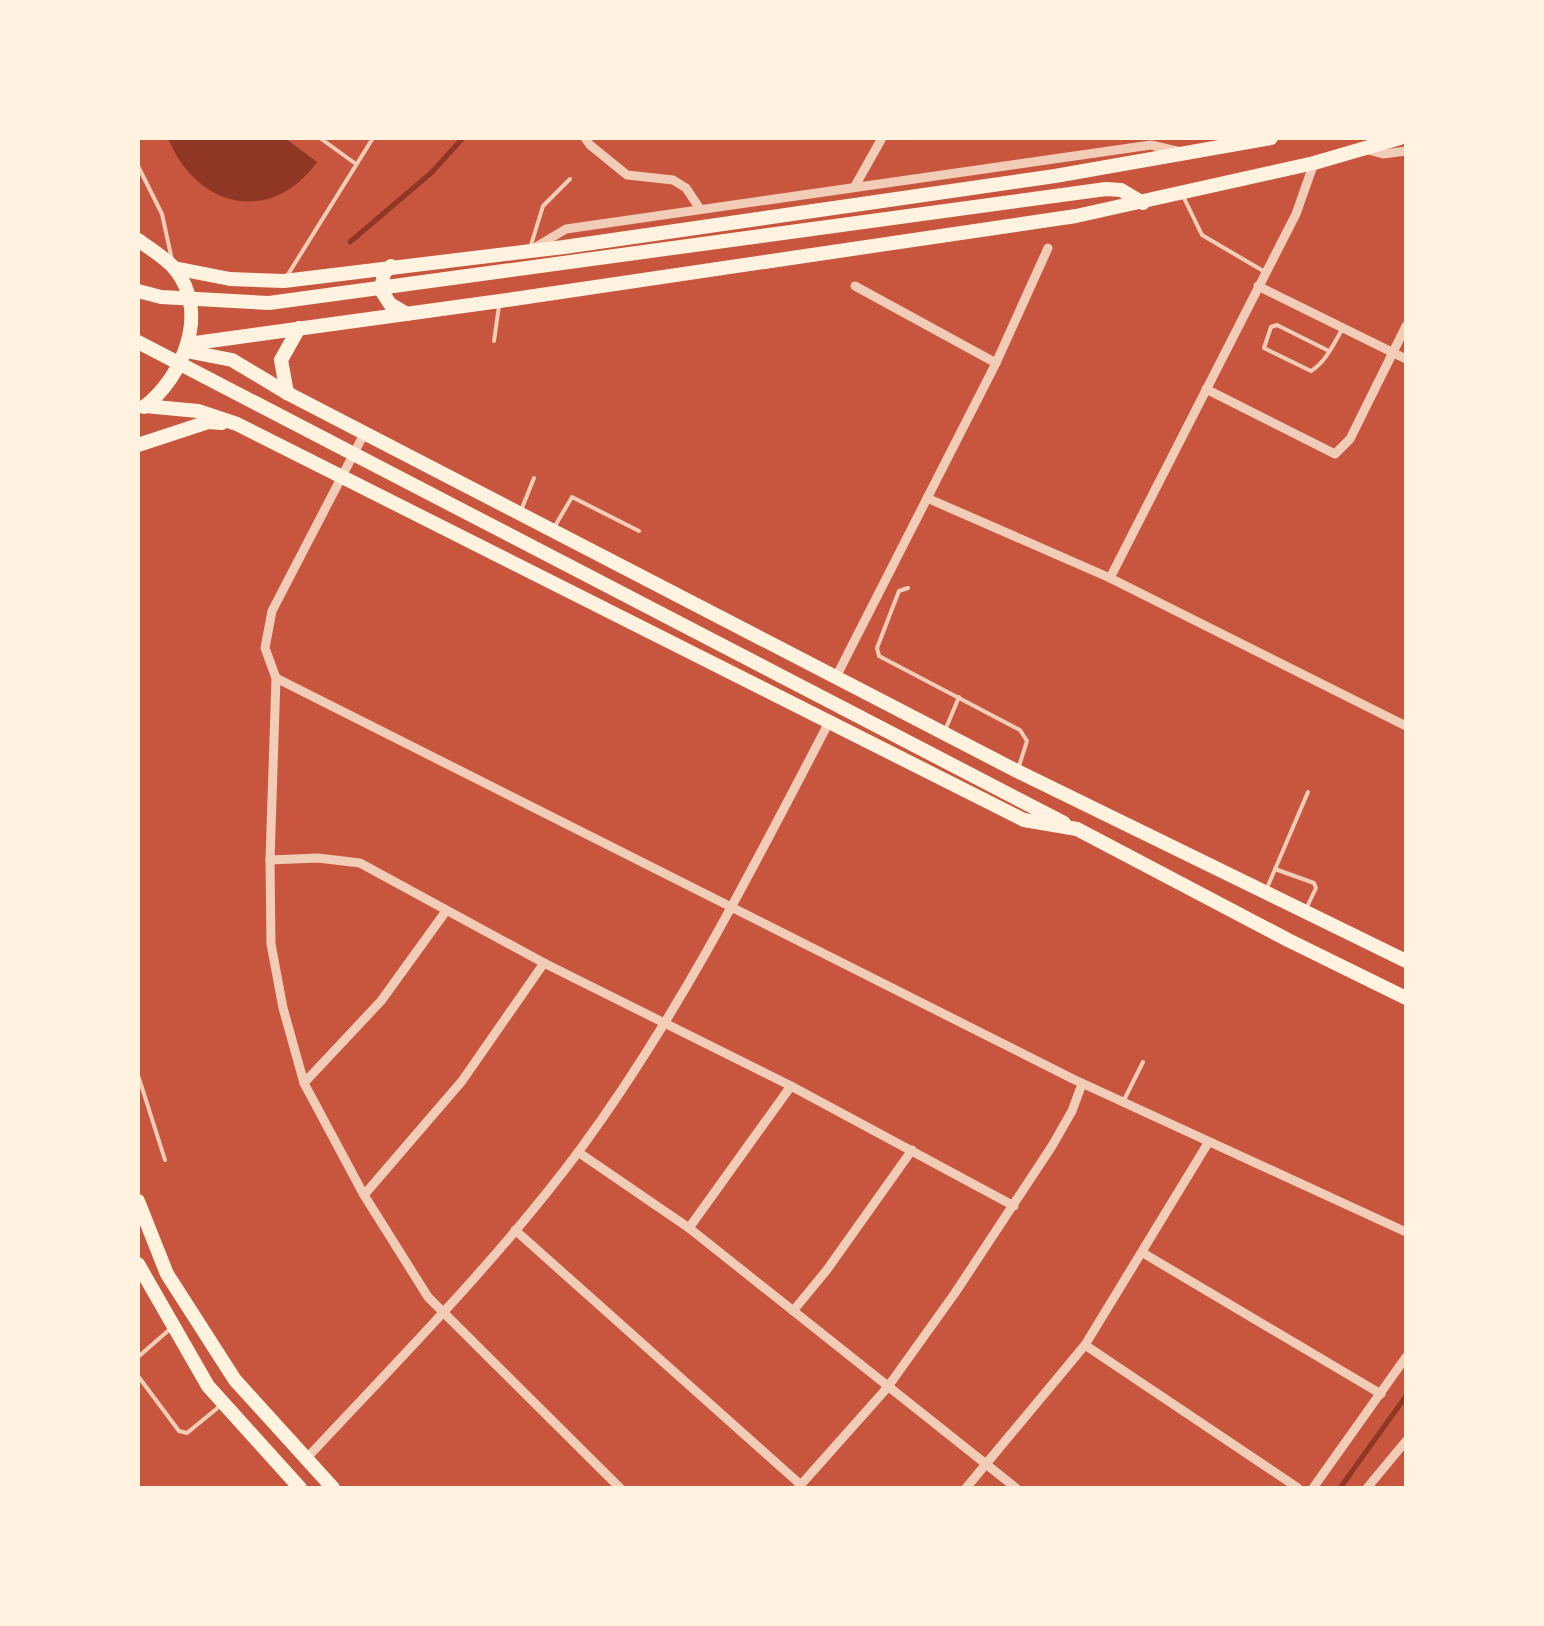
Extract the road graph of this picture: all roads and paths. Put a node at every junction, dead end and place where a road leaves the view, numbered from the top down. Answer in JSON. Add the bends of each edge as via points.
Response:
{"nodes":[{"id":1,"x":320,"y":138,"type":"edge"},
{"id":2,"x":373,"y":138,"type":"edge"},
{"id":3,"x":586,"y":138,"type":"edge"},
{"id":4,"x":882,"y":138,"type":"edge"},
{"id":5,"x":1271,"y":138,"type":"edge"},
{"id":6,"x":1400,"y":138,"type":"edge"},
{"id":7,"x":327,"y":140,"type":"edge"},
{"id":8,"x":1362,"y":148,"type":"junction"},
{"id":9,"x":1406,"y":151,"type":"edge"},
{"id":10,"x":1184,"y":153,"type":"junction"},
{"id":11,"x":1314,"y":163,"type":"junction"},
{"id":12,"x":356,"y":164,"type":"junction"},
{"id":13,"x":138,"y":166,"type":"edge"},
{"id":14,"x":570,"y":178,"type":"dead end"},
{"id":15,"x":855,"y":186,"type":"junction"},
{"id":16,"x":1182,"y":194,"type":"junction"},
{"id":17,"x":1143,"y":203,"type":"junction"},
{"id":18,"x":700,"y":209,"type":"junction"},
{"id":19,"x":138,"y":240,"type":"edge"},
{"id":20,"x":1048,"y":248,"type":"dead end"},
{"id":21,"x":531,"y":250,"type":"junction"},
{"id":22,"x":391,"y":266,"type":"junction"},
{"id":23,"x":174,"y":268,"type":"junction"},
{"id":24,"x":1265,"y":272,"type":"junction"},
{"id":25,"x":284,"y":280,"type":"junction"},
{"id":26,"x":855,"y":286,"type":"dead end"},
{"id":27,"x":1258,"y":286,"type":"junction"},
{"id":28,"x":138,"y":291,"type":"edge"},
{"id":29,"x":500,"y":302,"type":"junction"},
{"id":30,"x":408,"y":314,"type":"junction"},
{"id":31,"x":1406,"y":326,"type":"edge"},
{"id":32,"x":299,"y":328,"type":"junction"},
{"id":33,"x":1344,"y":328,"type":"junction"},
{"id":34,"x":494,"y":341,"type":"dead end"},
{"id":35,"x":138,"y":342,"type":"edge"},
{"id":36,"x":187,"y":347,"type":"junction"},
{"id":37,"x":1329,"y":351,"type":"junction"},
{"id":38,"x":1393,"y":352,"type":"junction"},
{"id":39,"x":1406,"y":358,"type":"edge"},
{"id":40,"x":996,"y":363,"type":"junction"},
{"id":41,"x":1206,"y":390,"type":"junction"},
{"id":42,"x":287,"y":393,"type":"junction"},
{"id":43,"x":141,"y":408,"type":"edge"},
{"id":44,"x":237,"y":424,"type":"junction"},
{"id":45,"x":365,"y":432,"type":"junction"},
{"id":46,"x":138,"y":445,"type":"edge"},
{"id":47,"x":342,"y":478,"type":"junction"},
{"id":48,"x":534,"y":478,"type":"dead end"},
{"id":49,"x":927,"y":498,"type":"junction"},
{"id":50,"x":520,"y":513,"type":"junction"},
{"id":51,"x":553,"y":530,"type":"junction"},
{"id":52,"x":639,"y":531,"type":"dead end"},
{"id":53,"x":1110,"y":578,"type":"junction"},
{"id":54,"x":908,"y":588,"type":"dead end"},
{"id":55,"x":836,"y":677,"type":"junction"},
{"id":56,"x":276,"y":678,"type":"junction"},
{"id":57,"x":959,"y":698,"type":"junction"},
{"id":58,"x":828,"y":724,"type":"junction"},
{"id":59,"x":1406,"y":726,"type":"edge"},
{"id":60,"x":944,"y":732,"type":"junction"},
{"id":61,"x":1016,"y":771,"type":"junction"},
{"id":62,"x":1308,"y":792,"type":"dead end"},
{"id":63,"x":1077,"y":829,"type":"junction"},
{"id":64,"x":270,"y":860,"type":"junction"},
{"id":65,"x":1275,"y":869,"type":"junction"},
{"id":66,"x":1265,"y":893,"type":"junction"},
{"id":67,"x":734,"y":906,"type":"junction"},
{"id":68,"x":446,"y":910,"type":"junction"},
{"id":69,"x":1304,"y":913,"type":"junction"},
{"id":70,"x":1406,"y":961,"type":"edge"},
{"id":71,"x":544,"y":963,"type":"junction"},
{"id":72,"x":1406,"y":998,"type":"edge"},
{"id":73,"x":664,"y":1024,"type":"junction"},
{"id":74,"x":1143,"y":1062,"type":"dead end"},
{"id":75,"x":138,"y":1075,"type":"edge"},
{"id":76,"x":304,"y":1083,"type":"junction"},
{"id":77,"x":1082,"y":1084,"type":"junction"},
{"id":78,"x":790,"y":1086,"type":"junction"},
{"id":79,"x":1123,"y":1103,"type":"junction"},
{"id":80,"x":1208,"y":1143,"type":"junction"},
{"id":81,"x":912,"y":1150,"type":"junction"},
{"id":82,"x":578,"y":1152,"type":"junction"},
{"id":83,"x":165,"y":1160,"type":"dead end"},
{"id":84,"x":364,"y":1195,"type":"junction"},
{"id":85,"x":138,"y":1201,"type":"edge"},
{"id":86,"x":1014,"y":1206,"type":"junction"},
{"id":87,"x":689,"y":1228,"type":"junction"},
{"id":88,"x":514,"y":1230,"type":"junction"},
{"id":89,"x":1406,"y":1232,"type":"edge"},
{"id":90,"x":1143,"y":1252,"type":"junction"},
{"id":91,"x":138,"y":1264,"type":"edge"},
{"id":92,"x":793,"y":1311,"type":"junction"},
{"id":93,"x":442,"y":1313,"type":"junction"},
{"id":94,"x":173,"y":1328,"type":"junction"},
{"id":95,"x":1084,"y":1345,"type":"junction"},
{"id":96,"x":138,"y":1356,"type":"edge"},
{"id":97,"x":1406,"y":1357,"type":"edge"},
{"id":98,"x":138,"y":1376,"type":"edge"},
{"id":99,"x":887,"y":1388,"type":"junction"},
{"id":100,"x":1381,"y":1394,"type":"junction"},
{"id":101,"x":224,"y":1404,"type":"junction"},
{"id":102,"x":1406,"y":1441,"type":"edge"},
{"id":103,"x":305,"y":1460,"type":"junction"},
{"id":104,"x":986,"y":1464,"type":"junction"},
{"id":105,"x":800,"y":1486,"type":"edge"},
{"id":106,"x":300,"y":1488,"type":"edge"},
{"id":107,"x":333,"y":1488,"type":"edge"},
{"id":108,"x":620,"y":1488,"type":"edge"},
{"id":109,"x":966,"y":1488,"type":"edge"},
{"id":110,"x":1016,"y":1488,"type":"edge"},
{"id":111,"x":1298,"y":1488,"type":"edge"},
{"id":112,"x":1313,"y":1488,"type":"edge"},
{"id":113,"x":1367,"y":1488,"type":"edge"}],
"edges":[{"from":1,"to":7,"type":"lane"},
{"from":2,"to":12,"type":"lane"},
{"from":3,"to":18,"type":"street","via":[[626,175],[686,188]]},
{"from":4,"to":15,"type":"street"},
{"from":5,"to":10,"type":"highway"},
{"from":6,"to":8,"type":"highway"},
{"from":7,"to":12,"type":"lane"},
{"from":8,"to":9,"type":"street"},
{"from":8,"to":11,"type":"highway"},
{"from":10,"to":15,"type":"street","via":[[1152,145]]},
{"from":10,"to":21,"type":"highway"},
{"from":11,"to":16,"type":"highway"},
{"from":11,"to":24,"type":"street"},
{"from":12,"to":25,"type":"lane"},
{"from":13,"to":23,"type":"lane","via":[[162,214]]},
{"from":14,"to":21,"type":"lane","via":[[543,206]]},
{"from":15,"to":18,"type":"street"},
{"from":16,"to":17,"type":"highway"},
{"from":16,"to":24,"type":"lane","via":[[1202,235]]},
{"from":17,"to":28,"type":"highway","via":[[1121,190],[1069,194],[269,303]]},
{"from":17,"to":29,"type":"highway"},
{"from":18,"to":21,"type":"street","via":[[566,229]]},
{"from":19,"to":23,"type":"highway"},
{"from":20,"to":40,"type":"street"},
{"from":21,"to":22,"type":"highway"},
{"from":22,"to":25,"type":"highway"},
{"from":22,"to":30,"type":"highway","via":[[381,290]]},
{"from":23,"to":25,"type":"highway"},
{"from":23,"to":36,"type":"highway","via":[[188,292]]},
{"from":24,"to":27,"type":"street"},
{"from":26,"to":40,"type":"street"},
{"from":27,"to":33,"type":"street"},
{"from":27,"to":41,"type":"street"},
{"from":29,"to":30,"type":"highway"},
{"from":29,"to":34,"type":"lane"},
{"from":30,"to":32,"type":"highway"},
{"from":31,"to":38,"type":"street"},
{"from":32,"to":36,"type":"highway"},
{"from":32,"to":42,"type":"highway","via":[[281,360]]},
{"from":33,"to":37,"type":"lane"},
{"from":33,"to":38,"type":"street"},
{"from":35,"to":63,"type":"highway"},
{"from":36,"to":42,"type":"highway","via":[[232,360]]},
{"from":36,"to":43,"type":"highway","via":[[163,392]]},
{"from":37,"to":37,"type":"lane","via":[[1312,370],[1263,343],[1277,325]]},
{"from":38,"to":39,"type":"street"},
{"from":38,"to":41,"type":"street","via":[[1350,439],[1335,454]]},
{"from":40,"to":49,"type":"street"},
{"from":41,"to":53,"type":"street"},
{"from":42,"to":45,"type":"highway"},
{"from":43,"to":44,"type":"highway","via":[[198,411]]},
{"from":44,"to":46,"type":"highway","via":[[208,422]]},
{"from":44,"to":47,"type":"highway"},
{"from":45,"to":47,"type":"street"},
{"from":45,"to":50,"type":"highway"},
{"from":47,"to":56,"type":"street","via":[[272,610],[265,648]]},
{"from":47,"to":58,"type":"highway"},
{"from":48,"to":50,"type":"lane"},
{"from":49,"to":53,"type":"street"},
{"from":49,"to":55,"type":"street"},
{"from":50,"to":51,"type":"highway"},
{"from":51,"to":52,"type":"lane","via":[[572,497]]},
{"from":51,"to":55,"type":"highway"},
{"from":53,"to":59,"type":"street"},
{"from":54,"to":57,"type":"lane","via":[[899,591],[876,648],[879,656]]},
{"from":55,"to":60,"type":"highway"},
{"from":56,"to":64,"type":"street"},
{"from":56,"to":67,"type":"street"},
{"from":57,"to":60,"type":"lane"},
{"from":57,"to":61,"type":"lane","via":[[1025,735]]},
{"from":58,"to":63,"type":"highway","via":[[1024,820]]},
{"from":58,"to":67,"type":"street"},
{"from":60,"to":61,"type":"highway"},
{"from":61,"to":66,"type":"highway"},
{"from":62,"to":65,"type":"lane"},
{"from":63,"to":72,"type":"highway"},
{"from":64,"to":68,"type":"street","via":[[360,862]]},
{"from":64,"to":76,"type":"street","via":[[271,944]]},
{"from":65,"to":66,"type":"lane"},
{"from":65,"to":69,"type":"lane","via":[[1314,883]]},
{"from":66,"to":69,"type":"highway"},
{"from":67,"to":73,"type":"street"},
{"from":67,"to":77,"type":"street"},
{"from":68,"to":71,"type":"street"},
{"from":68,"to":76,"type":"street","via":[[381,1001]]},
{"from":69,"to":70,"type":"highway"},
{"from":71,"to":73,"type":"street"},
{"from":71,"to":84,"type":"street","via":[[462,1081]]},
{"from":73,"to":78,"type":"street"},
{"from":73,"to":82,"type":"street"},
{"from":74,"to":79,"type":"lane"},
{"from":75,"to":83,"type":"lane"},
{"from":76,"to":84,"type":"street"},
{"from":77,"to":79,"type":"street"},
{"from":77,"to":86,"type":"street"},
{"from":78,"to":81,"type":"street"},
{"from":78,"to":87,"type":"street"},
{"from":79,"to":80,"type":"street"},
{"from":80,"to":89,"type":"street"},
{"from":80,"to":90,"type":"street"},
{"from":81,"to":86,"type":"street"},
{"from":81,"to":92,"type":"street"},
{"from":82,"to":87,"type":"street"},
{"from":82,"to":88,"type":"street"},
{"from":84,"to":93,"type":"street"},
{"from":85,"to":103,"type":"highway","via":[[167,1274],[225,1365]]},
{"from":86,"to":99,"type":"street"},
{"from":87,"to":92,"type":"street"},
{"from":88,"to":93,"type":"street"},
{"from":88,"to":105,"type":"street"},
{"from":90,"to":95,"type":"street"},
{"from":90,"to":100,"type":"street"},
{"from":91,"to":94,"type":"highway"},
{"from":92,"to":99,"type":"street"},
{"from":93,"to":103,"type":"street"},
{"from":93,"to":108,"type":"street"},
{"from":94,"to":96,"type":"lane"},
{"from":94,"to":101,"type":"highway"},
{"from":95,"to":104,"type":"street"},
{"from":95,"to":111,"type":"street"},
{"from":97,"to":100,"type":"street"},
{"from":98,"to":101,"type":"lane","via":[[180,1431],[187,1433]]},
{"from":99,"to":104,"type":"street"},
{"from":99,"to":105,"type":"street"},
{"from":100,"to":112,"type":"street"},
{"from":101,"to":106,"type":"highway"},
{"from":102,"to":113,"type":"street"},
{"from":103,"to":107,"type":"highway"},
{"from":104,"to":109,"type":"street"},
{"from":104,"to":110,"type":"street"}]}
